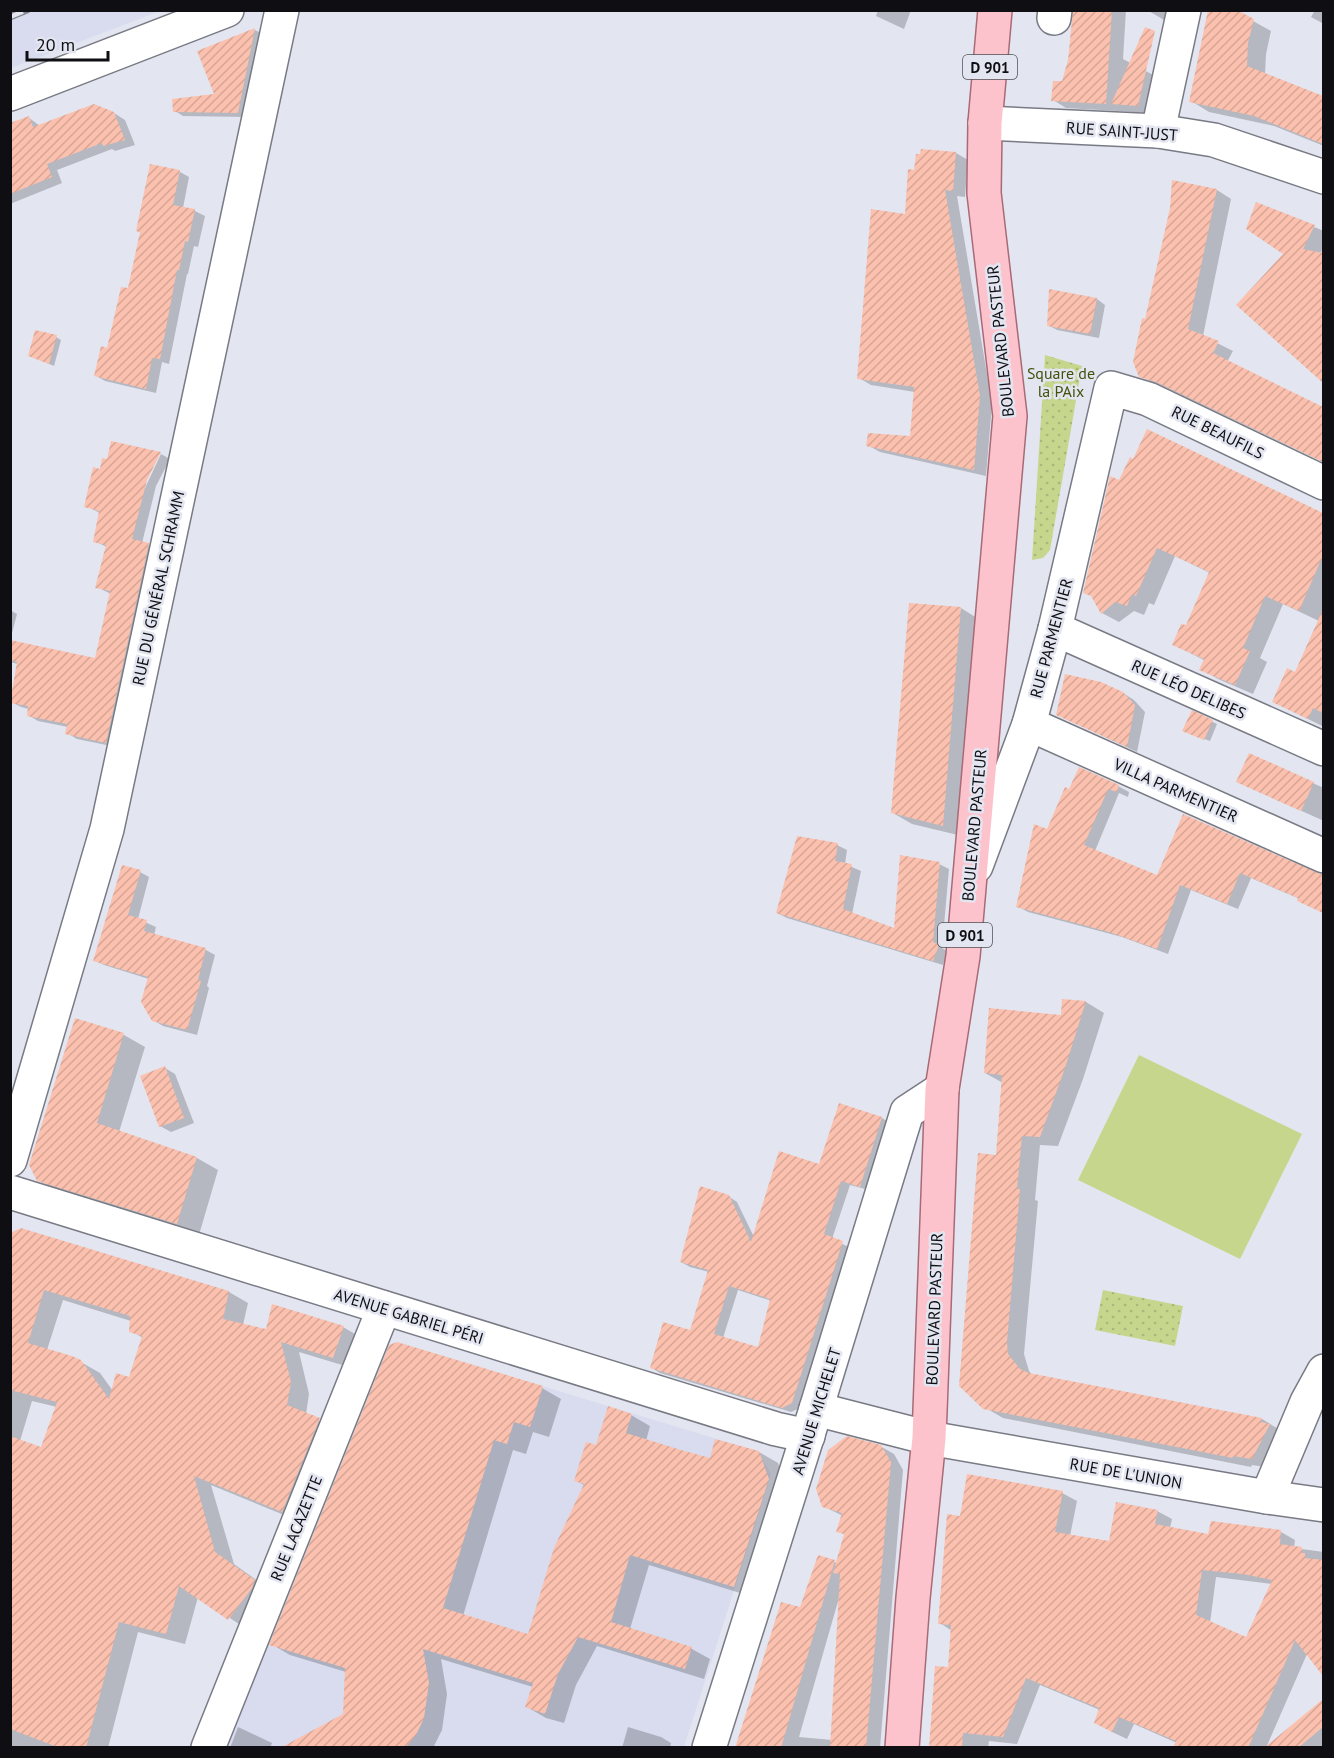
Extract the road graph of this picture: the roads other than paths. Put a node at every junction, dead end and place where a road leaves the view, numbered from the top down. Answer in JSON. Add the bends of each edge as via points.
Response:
{"nodes":[{"id":1,"x":227,"y":10,"type":"edge"},
{"id":2,"x":282,"y":10,"type":"edge"},
{"id":3,"x":995,"y":10,"type":"edge"},
{"id":4,"x":1184,"y":10,"type":"edge"},
{"id":5,"x":10,"y":94,"type":"edge"},
{"id":6,"x":986,"y":123,"type":"junction"},
{"id":7,"x":1158,"y":130,"type":"junction"},
{"id":8,"x":1323,"y":177,"type":"edge"},
{"id":9,"x":1111,"y":388,"type":"joint"},
{"id":10,"x":1323,"y":483,"type":"edge"},
{"id":11,"x":1055,"y":629,"type":"junction"},
{"id":12,"x":1029,"y":724,"type":"junction"},
{"id":13,"x":1323,"y":749,"type":"edge"},
{"id":14,"x":1323,"y":856,"type":"edge"},
{"id":15,"x":970,"y":881,"type":"junction"},
{"id":16,"x":942,"y":1089,"type":"junction"},
{"id":17,"x":10,"y":1160,"type":"edge"},
{"id":18,"x":10,"y":1192,"type":"edge"},
{"id":19,"x":384,"y":1308,"type":"junction"},
{"id":20,"x":1323,"y":1371,"type":"edge"},
{"id":21,"x":812,"y":1423,"type":"junction"},
{"id":22,"x":929,"y":1438,"type":"junction"},
{"id":23,"x":1267,"y":1497,"type":"junction"},
{"id":24,"x":1323,"y":1505,"type":"edge"},
{"id":25,"x":208,"y":1748,"type":"edge"},
{"id":26,"x":709,"y":1748,"type":"edge"},
{"id":27,"x":902,"y":1748,"type":"edge"}],
"edges":[{"from":1,"to":5,"type":"street"},
{"from":2,"to":17,"type":"street","name":"RUE DU GÉNÉRAL SCHRAMM","via":[[106,829]]},
{"from":3,"to":6,"type":"main road","name":"BOULEVARD PASTEUR","number":"D 901"},
{"from":4,"to":7,"type":"street"},
{"from":6,"to":7,"type":"street","name":"RUE SAINT-JUST"},
{"from":6,"to":15,"type":"main road","name":"BOULEVARD PASTEUR","number":"D 901","via":[[984,193],[1010,416]]},
{"from":7,"to":8,"type":"street","name":"RUE SAINT-JUST","via":[[1214,141]]},
{"from":9,"to":10,"type":"street","name":"RUE BEAUFILS","via":[[1149,399]]},
{"from":9,"to":11,"type":"street","name":"RUE PARMENTIER"},
{"from":11,"to":12,"type":"street","name":"RUE PARMENTIER"},
{"from":11,"to":13,"type":"street","name":"RUE LÉO DELIBES"},
{"from":12,"to":14,"type":"street","name":"VILLA PARMENTIER"},
{"from":12,"to":15,"type":"street","name":"RUE PARMENTIER"},
{"from":15,"to":16,"type":"main road","name":"BOULEVARD PASTEUR","number":"D 901","via":[[963,956]]},
{"from":16,"to":21,"type":"street","name":"AVENUE MICHELET","via":[[907,1112]]},
{"from":16,"to":22,"type":"main road","name":"BOULEVARD PASTEUR","number":"D 901"},
{"from":18,"to":19,"type":"street","name":"AVENUE GABRIEL PÉRI"},
{"from":19,"to":21,"type":"street","name":"AVENUE GABRIEL PÉRI","via":[[776,1429]]},
{"from":19,"to":25,"type":"street","name":"RUE LACAZETTE"},
{"from":20,"to":23,"type":"street"},
{"from":21,"to":22,"type":"street","name":"AVENUE GABRIEL PÉRI"},
{"from":21,"to":26,"type":"street","name":"AVENUE MICHELET"},
{"from":22,"to":23,"type":"street","name":"RUE DE L'UNION"},
{"from":22,"to":27,"type":"main road","name":"BOULEVARD PASTEUR","number":"D 901"},
{"from":23,"to":24,"type":"street","name":"RUE DE L'UNION"}]}
